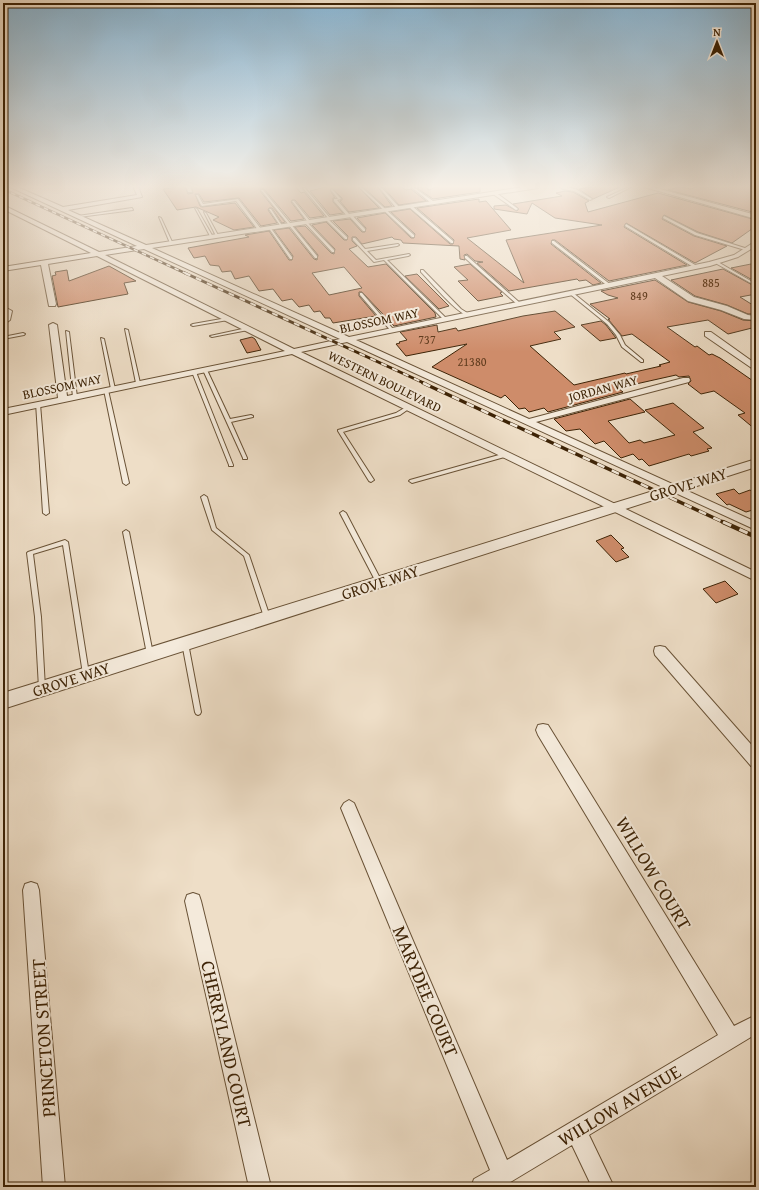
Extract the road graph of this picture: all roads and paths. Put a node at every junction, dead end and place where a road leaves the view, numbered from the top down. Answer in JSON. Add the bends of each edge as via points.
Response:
{"nodes":[{"id":1,"x":73,"y":242,"type":"edge"},
{"id":2,"x":133,"y":242,"type":"edge"},
{"id":3,"x":181,"y":242,"type":"edge"},
{"id":4,"x":279,"y":242,"type":"edge"},
{"id":5,"x":302,"y":242,"type":"edge"},
{"id":6,"x":324,"y":242,"type":"edge"},
{"id":7,"x":357,"y":242,"type":"edge"},
{"id":8,"x":553,"y":242,"type":"dead end"},
{"id":9,"x":654,"y":242,"type":"edge"},
{"id":10,"x":721,"y":242,"type":"edge"},
{"id":11,"x":172,"y":243,"type":"joint"},
{"id":12,"x":756,"y":243,"type":"edge"},
{"id":13,"x":398,"y":245,"type":"dead end"},
{"id":14,"x":144,"y":247,"type":"junction"},
{"id":15,"x":746,"y":249,"type":"junction"},
{"id":16,"x":365,"y":250,"type":"junction"},
{"id":17,"x":332,"y":251,"type":"dead end"},
{"id":18,"x":756,"y":252,"type":"edge"},
{"id":19,"x":98,"y":254,"type":"junction"},
{"id":20,"x":408,"y":255,"type":"dead end"},
{"id":21,"x":316,"y":257,"type":"dead end"},
{"id":22,"x":466,"y":257,"type":"dead end"},
{"id":23,"x":291,"y":258,"type":"dead end"},
{"id":24,"x":386,"y":259,"type":"junction"},
{"id":25,"x":44,"y":262,"type":"junction"},
{"id":26,"x":718,"y":262,"type":"junction"},
{"id":27,"x":696,"y":267,"type":"junction"},
{"id":28,"x":3,"y":269,"type":"edge"},
{"id":29,"x":422,"y":271,"type":"dead end"},
{"id":30,"x":657,"y":276,"type":"junction"},
{"id":31,"x":756,"y":285,"type":"edge"},
{"id":32,"x":610,"y":286,"type":"junction"},
{"id":33,"x":571,"y":293,"type":"junction"},
{"id":34,"x":361,"y":294,"type":"dead end"},
{"id":35,"x":52,"y":304,"type":"dead end"},
{"id":36,"x":519,"y":304,"type":"junction"},
{"id":37,"x":3,"y":307,"type":"edge"},
{"id":38,"x":468,"y":315,"type":"junction"},
{"id":39,"x":226,"y":318,"type":"junction"},
{"id":40,"x":756,"y":318,"type":"edge"},
{"id":41,"x":446,"y":320,"type":"junction"},
{"id":42,"x":3,"y":324,"type":"edge"},
{"id":43,"x":53,"y":325,"type":"dead end"},
{"id":44,"x":193,"y":325,"type":"dead end"},
{"id":45,"x":247,"y":329,"type":"junction"},
{"id":46,"x":126,"y":330,"type":"dead end"},
{"id":47,"x":392,"y":330,"type":"junction"},
{"id":48,"x":67,"y":332,"type":"dead end"},
{"id":49,"x":23,"y":334,"type":"dead end"},
{"id":50,"x":708,"y":334,"type":"dead end"},
{"id":51,"x":212,"y":336,"type":"dead end"},
{"id":52,"x":3,"y":338,"type":"edge"},
{"id":53,"x":102,"y":339,"type":"dead end"},
{"id":54,"x":349,"y":339,"type":"junction"},
{"id":55,"x":292,"y":351,"type":"junction"},
{"id":56,"x":642,"y":361,"type":"dead end"},
{"id":57,"x":756,"y":368,"type":"edge"},
{"id":58,"x":205,"y":370,"type":"junction"},
{"id":59,"x":194,"y":372,"type":"junction"},
{"id":60,"x":686,"y":380,"type":"dead end"},
{"id":61,"x":138,"y":383,"type":"junction"},
{"id":62,"x":109,"y":389,"type":"junction"},
{"id":63,"x":75,"y":397,"type":"junction"},
{"id":64,"x":63,"y":399,"type":"junction"},
{"id":65,"x":38,"y":404,"type":"junction"},
{"id":66,"x":408,"y":408,"type":"junction"},
{"id":67,"x":3,"y":412,"type":"edge"},
{"id":68,"x":251,"y":416,"type":"dead end"},
{"id":69,"x":228,"y":421,"type":"junction"},
{"id":70,"x":526,"y":422,"type":"junction"},
{"id":71,"x":506,"y":455,"type":"junction"},
{"id":72,"x":244,"y":458,"type":"dead end"},
{"id":73,"x":756,"y":463,"type":"edge"},
{"id":74,"x":231,"y":465,"type":"dead end"},
{"id":75,"x":371,"y":480,"type":"dead end"},
{"id":76,"x":412,"y":481,"type":"dead end"},
{"id":77,"x":126,"y":483,"type":"dead end"},
{"id":78,"x":674,"y":489,"type":"junction"},
{"id":79,"x":204,"y":497,"type":"dead end"},
{"id":80,"x":615,"y":508,"type":"junction"},
{"id":81,"x":46,"y":513,"type":"dead end"},
{"id":82,"x":343,"y":513,"type":"dead end"},
{"id":83,"x":756,"y":526,"type":"edge"},
{"id":84,"x":126,"y":532,"type":"dead end"},
{"id":85,"x":756,"y":577,"type":"edge"},
{"id":86,"x":379,"y":582,"type":"junction"},
{"id":87,"x":267,"y":617,"type":"junction"},
{"id":88,"x":185,"y":643,"type":"junction"},
{"id":89,"x":660,"y":651,"type":"dead end"},
{"id":90,"x":150,"y":654,"type":"junction"},
{"id":91,"x":86,"y":674,"type":"junction"},
{"id":92,"x":42,"y":688,"type":"junction"},
{"id":93,"x":3,"y":701,"type":"edge"},
{"id":94,"x":198,"y":712,"type":"dead end"},
{"id":95,"x":542,"y":730,"type":"dead end"},
{"id":96,"x":756,"y":761,"type":"edge"},
{"id":97,"x":349,"y":808,"type":"dead end"},
{"id":98,"x":31,"y":890,"type":"dead end"},
{"id":99,"x":193,"y":901,"type":"dead end"},
{"id":100,"x":756,"y":1024,"type":"edge"},
{"id":101,"x":731,"y":1038,"type":"junction"},
{"id":102,"x":576,"y":1130,"type":"junction"},
{"id":103,"x":503,"y":1175,"type":"junction"},
{"id":104,"x":54,"y":1187,"type":"edge"},
{"id":105,"x":260,"y":1187,"type":"edge"},
{"id":106,"x":482,"y":1187,"type":"edge"},
{"id":107,"x":603,"y":1187,"type":"edge"}],
"edges":[{"from":1,"to":19,"type":"street","name":"WESTERN BOULEVARD"},
{"from":2,"to":14,"type":"street","name":"WESTERN BOULEVARD"},
{"from":3,"to":11,"type":"street"},
{"from":4,"to":23,"type":"lane"},
{"from":5,"to":21,"type":"lane"},
{"from":6,"to":17,"type":"lane"},
{"from":7,"to":16,"type":"lane"},
{"from":8,"to":32,"type":"lane"},
{"from":9,"to":27,"type":"lane"},
{"from":10,"to":15,"type":"lane"},
{"from":11,"to":14,"type":"street"},
{"from":12,"to":15,"type":"street","name":"BLOSSOM WAY"},
{"from":13,"to":16,"type":"lane"},
{"from":14,"to":19,"type":"street"},
{"from":14,"to":54,"type":"street","name":"WESTERN BOULEVARD"},
{"from":15,"to":18,"type":"street"},
{"from":15,"to":26,"type":"street","name":"BLOSSOM WAY","via":[[736,256]]},
{"from":16,"to":24,"type":"lane","via":[[375,261]]},
{"from":19,"to":25,"type":"street"},
{"from":19,"to":39,"type":"street","name":"WESTERN BOULEVARD"},
{"from":20,"to":24,"type":"lane"},
{"from":22,"to":36,"type":"lane"},
{"from":24,"to":41,"type":"lane"},
{"from":25,"to":28,"type":"street"},
{"from":25,"to":35,"type":"street"},
{"from":26,"to":27,"type":"street","name":"BLOSSOM WAY"},
{"from":26,"to":31,"type":"lane"},
{"from":27,"to":30,"type":"street","name":"BLOSSOM WAY"},
{"from":29,"to":38,"type":"lane"},
{"from":30,"to":32,"type":"street","name":"BLOSSOM WAY"},
{"from":30,"to":40,"type":"street","via":[[692,299]]},
{"from":32,"to":33,"type":"street","name":"BLOSSOM WAY"},
{"from":33,"to":36,"type":"street","name":"BLOSSOM WAY"},
{"from":33,"to":56,"type":"lane","via":[[608,323],[623,346]]},
{"from":34,"to":47,"type":"lane"},
{"from":36,"to":38,"type":"street","name":"BLOSSOM WAY"},
{"from":37,"to":42,"type":"lane","via":[[10,311],[8,320]]},
{"from":38,"to":41,"type":"street","name":"BLOSSOM WAY"},
{"from":39,"to":44,"type":"lane"},
{"from":39,"to":45,"type":"street","name":"WESTERN BOULEVARD"},
{"from":41,"to":47,"type":"street","name":"BLOSSOM WAY"},
{"from":43,"to":64,"type":"street"},
{"from":45,"to":51,"type":"lane"},
{"from":45,"to":55,"type":"street","name":"WESTERN BOULEVARD"},
{"from":46,"to":61,"type":"lane"},
{"from":47,"to":54,"type":"street","name":"BLOSSOM WAY"},
{"from":48,"to":63,"type":"lane"},
{"from":49,"to":52,"type":"lane"},
{"from":50,"to":57,"type":"street"},
{"from":53,"to":62,"type":"lane"},
{"from":54,"to":55,"type":"street","name":"BLOSSOM WAY"},
{"from":54,"to":70,"type":"street","name":"WESTERN BOULEVARD"},
{"from":55,"to":58,"type":"street","name":"BLOSSOM WAY"},
{"from":55,"to":66,"type":"street","name":"WESTERN BOULEVARD"},
{"from":58,"to":59,"type":"street","name":"BLOSSOM WAY"},
{"from":58,"to":69,"type":"lane"},
{"from":59,"to":61,"type":"street","name":"BLOSSOM WAY"},
{"from":59,"to":74,"type":"lane"},
{"from":60,"to":70,"type":"street","name":"JORDAN WAY"},
{"from":61,"to":62,"type":"street","name":"BLOSSOM WAY"},
{"from":62,"to":63,"type":"street","name":"BLOSSOM WAY"},
{"from":62,"to":77,"type":"lane"},
{"from":63,"to":64,"type":"street","name":"BLOSSOM WAY"},
{"from":64,"to":65,"type":"street","name":"BLOSSOM WAY"},
{"from":65,"to":67,"type":"street","name":"BLOSSOM WAY"},
{"from":65,"to":81,"type":"lane"},
{"from":66,"to":71,"type":"street","name":"WESTERN BOULEVARD"},
{"from":66,"to":75,"type":"lane","via":[[398,414],[340,431]]},
{"from":68,"to":69,"type":"lane"},
{"from":69,"to":72,"type":"lane"},
{"from":70,"to":78,"type":"street","name":"WESTERN BOULEVARD"},
{"from":71,"to":76,"type":"lane"},
{"from":71,"to":80,"type":"street","name":"WESTERN BOULEVARD"},
{"from":73,"to":78,"type":"street","name":"GROVE WAY"},
{"from":78,"to":80,"type":"street","name":"GROVE WAY"},
{"from":78,"to":83,"type":"street","name":"WESTERN BOULEVARD"},
{"from":79,"to":87,"type":"lane","via":[[214,530],[246,555]]},
{"from":80,"to":85,"type":"street","name":"WESTERN BOULEVARD"},
{"from":80,"to":86,"type":"street","name":"GROVE WAY"},
{"from":82,"to":86,"type":"lane"},
{"from":84,"to":90,"type":"lane"},
{"from":86,"to":87,"type":"street","name":"GROVE WAY"},
{"from":87,"to":88,"type":"street","name":"GROVE WAY"},
{"from":88,"to":90,"type":"street","name":"GROVE WAY"},
{"from":88,"to":94,"type":"lane"},
{"from":89,"to":96,"type":"street"},
{"from":90,"to":91,"type":"street","name":"GROVE WAY"},
{"from":91,"to":92,"type":"street","name":"GROVE WAY"},
{"from":91,"to":92,"type":"lane","via":[[65,542],[30,553],[38,617]]},
{"from":92,"to":93,"type":"street","name":"GROVE WAY"},
{"from":95,"to":101,"type":"street","name":"WILLOW COURT"},
{"from":97,"to":103,"type":"street","name":"MARYDEE COURT"},
{"from":98,"to":104,"type":"street","name":"PRINCETON STREET"},
{"from":99,"to":105,"type":"street","name":"CHERRYLAND COURT"},
{"from":100,"to":101,"type":"street","name":"WILLOW AVENUE"},
{"from":101,"to":102,"type":"street","name":"WILLOW AVENUE"},
{"from":102,"to":103,"type":"street","name":"WILLOW AVENUE"},
{"from":102,"to":107,"type":"street"},
{"from":103,"to":106,"type":"street","name":"WILLOW AVENUE"}]}
